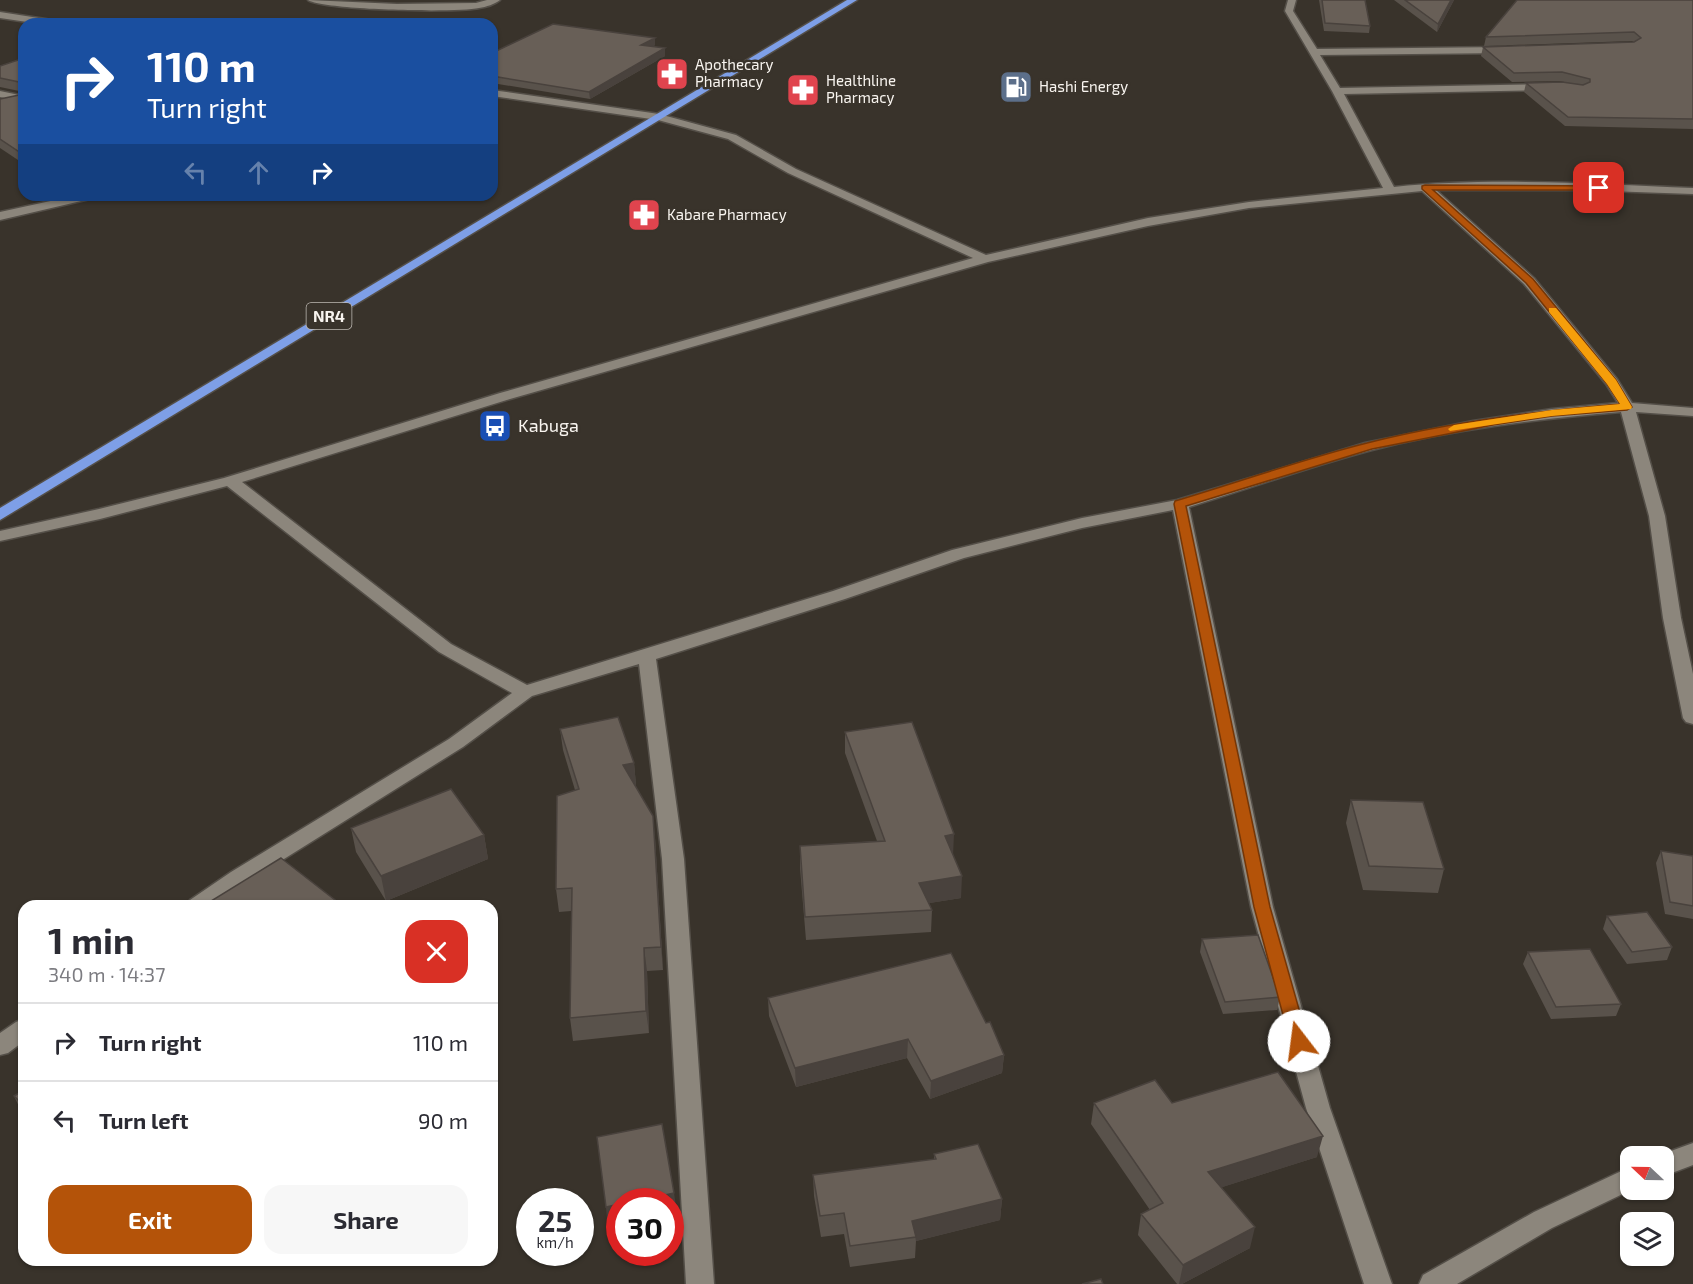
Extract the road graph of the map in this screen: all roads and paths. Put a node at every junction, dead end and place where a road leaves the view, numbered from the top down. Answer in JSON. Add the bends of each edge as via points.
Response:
{"nodes":[{"id":1,"x":312,"y":0,"type":"edge"},
{"id":2,"x":496,"y":0,"type":"edge"},
{"id":3,"x":853,"y":0,"type":"edge"},
{"id":4,"x":1292,"y":0,"type":"edge"},
{"id":5,"x":0,"y":15,"type":"edge"},
{"id":6,"x":19,"y":18,"type":"edge"},
{"id":7,"x":1517,"y":50,"type":"edge"},
{"id":8,"x":1312,"y":52,"type":"junction"},
{"id":9,"x":1560,"y":86,"type":"edge"},
{"id":10,"x":1337,"y":91,"type":"junction"},
{"id":11,"x":0,"y":94,"type":"edge"},
{"id":12,"x":498,"y":94,"type":"edge"},
{"id":13,"x":18,"y":98,"type":"edge"},
{"id":14,"x":659,"y":117,"type":"junction"},
{"id":15,"x":1425,"y":187,"type":"junction"},
{"id":16,"x":1389,"y":190,"type":"junction"},
{"id":17,"x":1693,"y":191,"type":"edge"},
{"id":18,"x":67,"y":201,"type":"edge"},
{"id":19,"x":0,"y":216,"type":"edge"},
{"id":20,"x":985,"y":259,"type":"junction"},
{"id":21,"x":1627,"y":407,"type":"junction"},
{"id":22,"x":1693,"y":412,"type":"edge"},
{"id":23,"x":230,"y":481,"type":"junction"},
{"id":24,"x":1180,"y":504,"type":"junction"},
{"id":25,"x":0,"y":515,"type":"edge"},
{"id":26,"x":0,"y":536,"type":"edge"},
{"id":27,"x":647,"y":656,"type":"junction"},
{"id":28,"x":525,"y":692,"type":"junction"},
{"id":29,"x":1693,"y":718,"type":"edge"},
{"id":30,"x":207,"y":900,"type":"edge"},
{"id":31,"x":18,"y":1032,"type":"edge"},
{"id":32,"x":0,"y":1046,"type":"edge"},
{"id":33,"x":1693,"y":1154,"type":"edge"},
{"id":34,"x":1674,"y":1161,"type":"edge"},
{"id":35,"x":1620,"y":1183,"type":"edge"},
{"id":36,"x":700,"y":1284,"type":"edge"},
{"id":37,"x":1378,"y":1284,"type":"edge"},
{"id":38,"x":1433,"y":1284,"type":"edge"}],
"edges":[{"from":1,"to":2,"type":"street","via":[[397,7],[477,6]]},
{"from":3,"to":14,"type":"highway","number":"NR4"},
{"from":4,"to":8,"type":"street","via":[[1289,11]]},
{"from":5,"to":6,"type":"street"},
{"from":7,"to":8,"type":"street"},
{"from":8,"to":10,"type":"street"},
{"from":9,"to":10,"type":"street"},
{"from":10,"to":16,"type":"street"},
{"from":11,"to":13,"type":"street"},
{"from":12,"to":14,"type":"street"},
{"from":14,"to":20,"type":"street","via":[[732,137],[792,171]]},
{"from":14,"to":25,"type":"highway","number":"NR4"},
{"from":15,"to":16,"type":"street"},
{"from":15,"to":17,"type":"street"},
{"from":15,"to":21,"type":"street","via":[[1529,281],[1612,382]]},
{"from":16,"to":20,"type":"street","via":[[1249,205],[1148,222]]},
{"from":18,"to":19,"type":"street"},
{"from":20,"to":23,"type":"street","via":[[505,396]]},
{"from":21,"to":22,"type":"street"},
{"from":21,"to":24,"type":"street","via":[[1473,425],[1370,446]]},
{"from":21,"to":29,"type":"street","via":[[1657,516],[1672,618]]},
{"from":23,"to":26,"type":"street"},
{"from":23,"to":28,"type":"street","via":[[445,648]]},
{"from":24,"to":27,"type":"street","via":[[958,554]]},
{"from":24,"to":37,"type":"street","via":[[1262,907],[1318,1108]]},
{"from":27,"to":28,"type":"street"},
{"from":27,"to":36,"type":"street","via":[[673,859]]},
{"from":28,"to":30,"type":"street","via":[[456,743]]},
{"from":31,"to":32,"type":"street"},
{"from":33,"to":34,"type":"street"},
{"from":35,"to":38,"type":"street","via":[[1543,1220]]}]}
